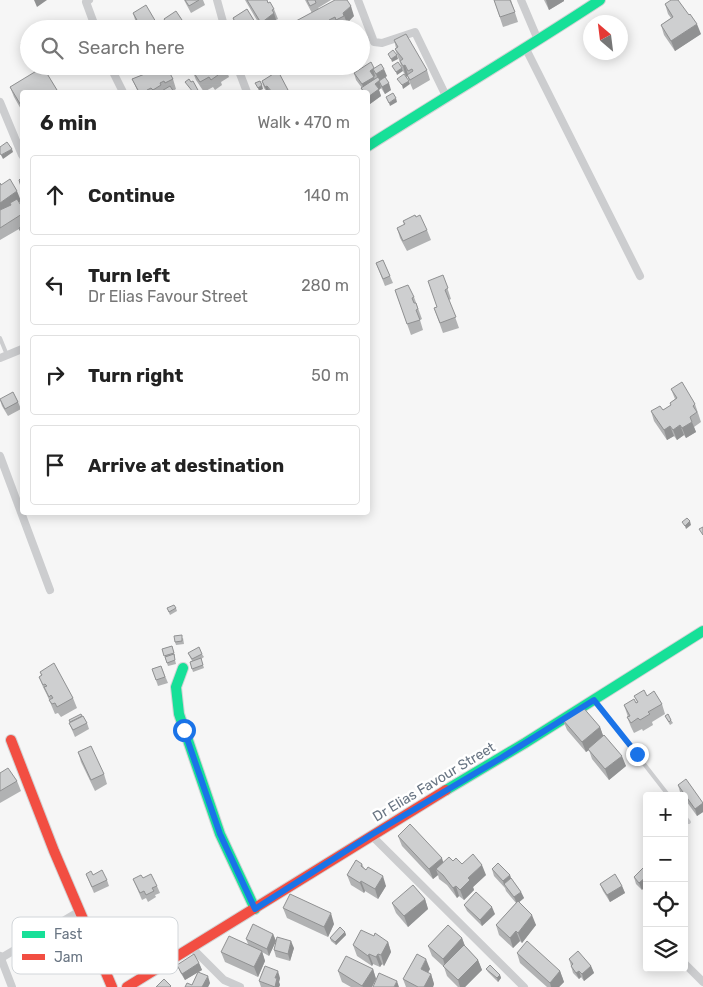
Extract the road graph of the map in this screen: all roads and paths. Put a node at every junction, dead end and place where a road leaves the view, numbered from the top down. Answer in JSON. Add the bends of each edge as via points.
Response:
{"nodes":[{"id":1,"x":89,"y":0,"type":"edge"},
{"id":2,"x":217,"y":0,"type":"edge"},
{"id":3,"x":358,"y":0,"type":"edge"},
{"id":4,"x":520,"y":0,"type":"edge"},
{"id":5,"x":600,"y":0,"type":"edge"},
{"id":6,"x":93,"y":20,"type":"edge"},
{"id":7,"x":223,"y":20,"type":"edge"},
{"id":8,"x":366,"y":20,"type":"edge"},
{"id":9,"x":370,"y":32,"type":"edge"},
{"id":10,"x":538,"y":40,"type":"junction"},
{"id":11,"x":526,"y":49,"type":"junction"},
{"id":12,"x":114,"y":75,"type":"edge"},
{"id":13,"x":240,"y":75,"type":"edge"},
{"id":14,"x":122,"y":90,"type":"edge"},
{"id":15,"x":246,"y":90,"type":"edge"},
{"id":16,"x":446,"y":96,"type":"junction"},
{"id":17,"x":0,"y":102,"type":"edge"},
{"id":18,"x":370,"y":145,"type":"edge"},
{"id":19,"x":20,"y":150,"type":"edge"},
{"id":20,"x":640,"y":276,"type":"dead end"},
{"id":21,"x":0,"y":338,"type":"edge"},
{"id":22,"x":20,"y":350,"type":"edge"},
{"id":23,"x":4,"y":356,"type":"edge"},
{"id":24,"x":0,"y":456,"type":"edge"},
{"id":25,"x":20,"y":510,"type":"edge"},
{"id":26,"x":22,"y":515,"type":"edge"},
{"id":27,"x":50,"y":590,"type":"dead end"},
{"id":28,"x":703,"y":631,"type":"edge"},
{"id":29,"x":183,"y":668,"type":"dead end"},
{"id":30,"x":594,"y":700,"type":"junction"},
{"id":31,"x":11,"y":740,"type":"dead end"},
{"id":32,"x":666,"y":792,"type":"edge"},
{"id":33,"x":371,"y":835,"type":"junction"},
{"id":34,"x":255,"y":909,"type":"junction"},
{"id":35,"x":80,"y":911,"type":"junction"},
{"id":36,"x":70,"y":917,"type":"edge"},
{"id":37,"x":83,"y":917,"type":"edge"},
{"id":38,"x":192,"y":948,"type":"junction"},
{"id":39,"x":12,"y":950,"type":"edge"},
{"id":40,"x":178,"y":956,"type":"edge"},
{"id":41,"x":0,"y":957,"type":"edge"},
{"id":42,"x":688,"y":967,"type":"edge"},
{"id":43,"x":107,"y":974,"type":"edge"},
{"id":44,"x":149,"y":974,"type":"edge"},
{"id":45,"x":703,"y":982,"type":"edge"},
{"id":46,"x":12,"y":987,"type":"edge"},
{"id":47,"x":112,"y":987,"type":"edge"},
{"id":48,"x":127,"y":987,"type":"edge"},
{"id":49,"x":240,"y":987,"type":"edge"},
{"id":50,"x":524,"y":987,"type":"edge"}],
"edges":[{"from":1,"to":6,"type":"street","via":[[86,2]]},
{"from":2,"to":7,"type":"street"},
{"from":3,"to":8,"type":"street"},
{"from":4,"to":10,"type":"street"},
{"from":5,"to":10,"type":"street"},
{"from":9,"to":16,"type":"street","via":[[374,42],[382,43],[415,32]]},
{"from":10,"to":11,"type":"street"},
{"from":11,"to":16,"type":"street"},
{"from":11,"to":20,"type":"street"},
{"from":12,"to":14,"type":"street"},
{"from":13,"to":15,"type":"street"},
{"from":16,"to":18,"type":"street"},
{"from":17,"to":19,"type":"street"},
{"from":21,"to":23,"type":"lane"},
{"from":22,"to":23,"type":"street"},
{"from":24,"to":25,"type":"street"},
{"from":26,"to":27,"type":"street"},
{"from":28,"to":30,"type":"street","name":"Dr Elias Favour Street"},
{"from":29,"to":34,"type":"street","via":[[176,687],[179,714],[220,834]]},
{"from":30,"to":32,"type":"lane"},
{"from":30,"to":33,"type":"street","name":"Dr Elias Favour Street"},
{"from":31,"to":35,"type":"street"},
{"from":33,"to":34,"type":"street","name":"Dr Elias Favour Street"},
{"from":33,"to":50,"type":"street"},
{"from":34,"to":38,"type":"street","name":"Dr Elias Favour Street"},
{"from":35,"to":36,"type":"street"},
{"from":35,"to":37,"type":"street"},
{"from":38,"to":40,"type":"street","name":"Dr Elias Favour Street"},
{"from":38,"to":49,"type":"street","via":[[224,980]]},
{"from":39,"to":41,"type":"street"},
{"from":41,"to":46,"type":"street"},
{"from":42,"to":45,"type":"street"},
{"from":43,"to":47,"type":"street"},
{"from":44,"to":48,"type":"street","name":"Dr Elias Favour Street"}]}
